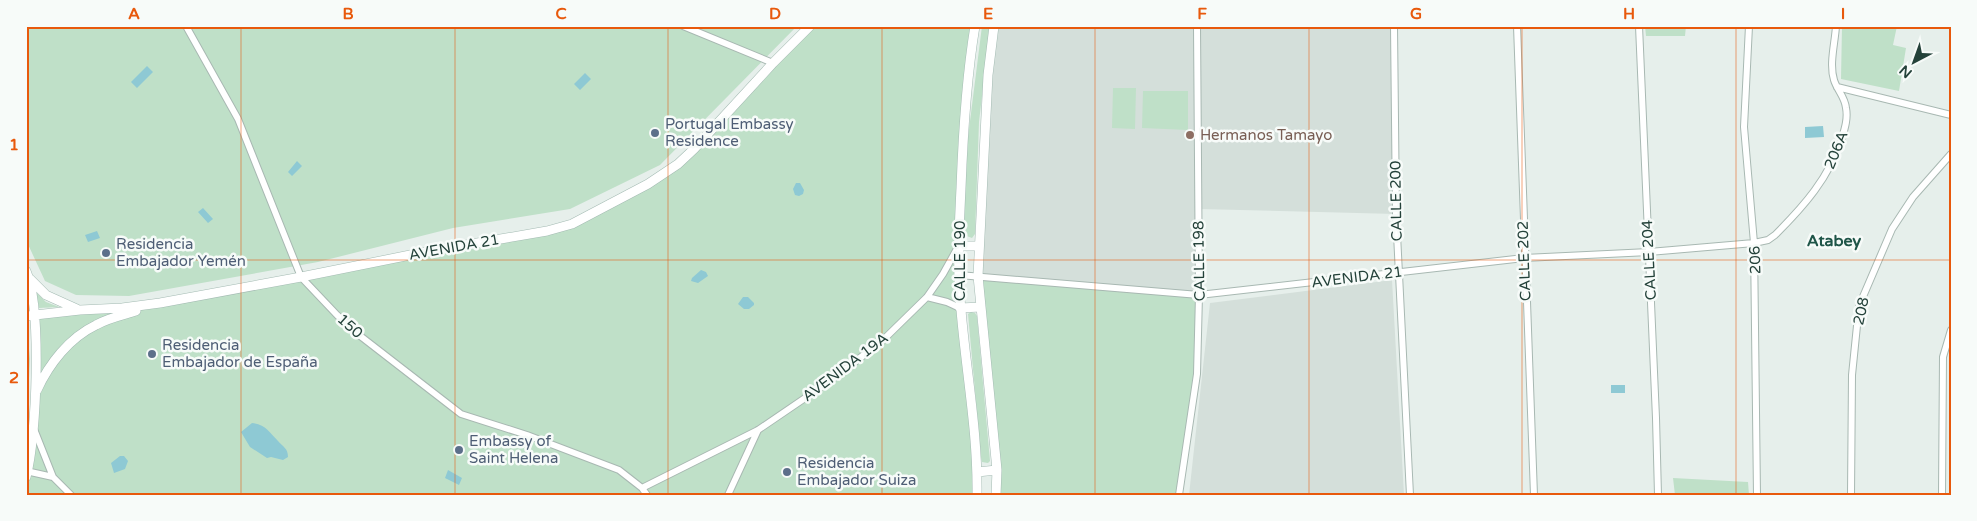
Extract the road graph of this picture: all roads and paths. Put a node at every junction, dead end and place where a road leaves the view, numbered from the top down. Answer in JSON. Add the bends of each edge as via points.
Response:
{"nodes":[{"id":1,"x":186,"y":26,"type":"edge"},
{"id":2,"x":683,"y":26,"type":"edge"},
{"id":3,"x":810,"y":26,"type":"edge"},
{"id":4,"x":975,"y":26,"type":"edge"},
{"id":5,"x":994,"y":26,"type":"edge"},
{"id":6,"x":1198,"y":26,"type":"edge"},
{"id":7,"x":1394,"y":26,"type":"edge"},
{"id":8,"x":1517,"y":26,"type":"edge"},
{"id":9,"x":1639,"y":26,"type":"edge"},
{"id":10,"x":1749,"y":26,"type":"edge"},
{"id":11,"x":1836,"y":26,"type":"edge"},
{"id":12,"x":773,"y":63,"type":"junction"},
{"id":13,"x":1837,"y":87,"type":"junction"},
{"id":14,"x":1951,"y":115,"type":"edge"},
{"id":15,"x":1951,"y":154,"type":"edge"},
{"id":16,"x":1754,"y":243,"type":"junction"},
{"id":17,"x":958,"y":246,"type":"junction"},
{"id":18,"x":979,"y":246,"type":"junction"},
{"id":19,"x":1649,"y":252,"type":"junction"},
{"id":20,"x":1524,"y":258,"type":"junction"},
{"id":21,"x":1398,"y":272,"type":"junction"},
{"id":22,"x":27,"y":274,"type":"edge"},
{"id":23,"x":959,"y":275,"type":"junction"},
{"id":24,"x":978,"y":276,"type":"junction"},
{"id":25,"x":301,"y":277,"type":"junction"},
{"id":26,"x":1200,"y":295,"type":"junction"},
{"id":27,"x":927,"y":297,"type":"junction"},
{"id":28,"x":160,"y":303,"type":"junction"},
{"id":29,"x":981,"y":307,"type":"junction"},
{"id":30,"x":960,"y":308,"type":"junction"},
{"id":31,"x":80,"y":310,"type":"junction"},
{"id":32,"x":31,"y":315,"type":"edge"},
{"id":33,"x":1951,"y":330,"type":"edge"},
{"id":34,"x":35,"y":395,"type":"junction"},
{"id":35,"x":33,"y":428,"type":"junction"},
{"id":36,"x":758,"y":430,"type":"junction"},
{"id":37,"x":997,"y":470,"type":"junction"},
{"id":38,"x":978,"y":472,"type":"junction"},
{"id":39,"x":27,"y":473,"type":"edge"},
{"id":40,"x":53,"y":477,"type":"junction"},
{"id":41,"x":642,"y":488,"type":"junction"},
{"id":42,"x":69,"y":494,"type":"edge"},
{"id":43,"x":647,"y":495,"type":"edge"},
{"id":44,"x":728,"y":495,"type":"edge"},
{"id":45,"x":977,"y":495,"type":"edge"},
{"id":46,"x":996,"y":495,"type":"edge"},
{"id":47,"x":1179,"y":495,"type":"edge"},
{"id":48,"x":1410,"y":495,"type":"edge"},
{"id":49,"x":1534,"y":495,"type":"edge"},
{"id":50,"x":1658,"y":495,"type":"edge"},
{"id":51,"x":1758,"y":495,"type":"edge"},
{"id":52,"x":1851,"y":495,"type":"edge"},
{"id":53,"x":1942,"y":495,"type":"edge"}],
"edges":[{"from":1,"to":25,"type":"street","name":"150","via":[[238,119]]},
{"from":2,"to":12,"type":"street"},
{"from":3,"to":12,"type":"main road","name":"AVENIDA 21"},
{"from":4,"to":17,"type":"main road","name":"CALLE 190","via":[[963,123]]},
{"from":5,"to":18,"type":"main road","name":"CALLE 190","via":[[988,76]]},
{"from":6,"to":26,"type":"street","name":"CALLE 198"},
{"from":7,"to":21,"type":"street","name":"CALLE 200"},
{"from":8,"to":20,"type":"street","name":"CALLE 202"},
{"from":9,"to":19,"type":"street","name":"CALLE 204"},
{"from":10,"to":16,"type":"street","name":"206","via":[[1744,127]]},
{"from":11,"to":13,"type":"street","name":"206A","via":[[1832,68]]},
{"from":12,"to":25,"type":"main road","name":"AVENIDA 21","via":[[678,164],[648,184],[572,224]]},
{"from":13,"to":14,"type":"street"},
{"from":13,"to":16,"type":"street","name":"206A","via":[[1847,108],[1846,123],[1828,171],[1812,196],[1776,235]]},
{"from":15,"to":52,"type":"street","name":"208","via":[[1913,197],[1892,229],[1859,306],[1852,375]]},
{"from":16,"to":19,"type":"street","name":"AVENIDA 21"},
{"from":16,"to":51,"type":"street","name":"206"},
{"from":17,"to":18,"type":"main road"},
{"from":17,"to":23,"type":"main road","name":"CALLE 190"},
{"from":17,"to":27,"type":"street","name":"AVENIDA 19A","via":[[944,274]]},
{"from":18,"to":24,"type":"main road","name":"CALLE 190"},
{"from":19,"to":20,"type":"street","name":"AVENIDA 21"},
{"from":19,"to":50,"type":"street","name":"CALLE 204"},
{"from":20,"to":21,"type":"street","name":"AVENIDA 21"},
{"from":20,"to":49,"type":"street","name":"CALLE 202"},
{"from":21,"to":26,"type":"street","name":"AVENIDA 21"},
{"from":21,"to":48,"type":"street","name":"CALLE 200"},
{"from":22,"to":31,"type":"main road","via":[[53,300]]},
{"from":22,"to":32,"type":"main road"},
{"from":23,"to":24,"type":"street","name":"AVENIDA 21"},
{"from":23,"to":30,"type":"main road","name":"CALLE 190"},
{"from":24,"to":26,"type":"street","name":"AVENIDA 21"},
{"from":24,"to":29,"type":"main road","name":"CALLE 190"},
{"from":25,"to":28,"type":"main road","name":"AVENIDA 21"},
{"from":25,"to":41,"type":"street","name":"150","via":[[356,332],[461,414],[619,470]]},
{"from":26,"to":47,"type":"street","name":"CALLE 198","via":[[1197,374]]},
{"from":27,"to":30,"type":"street"},
{"from":27,"to":36,"type":"street","name":"AVENIDA 19A","via":[[882,341]]},
{"from":28,"to":31,"type":"main road","name":"AVENIDA 21"},
{"from":28,"to":34,"type":"main road","via":[[84,332],[48,369]]},
{"from":29,"to":30,"type":"main road"},
{"from":29,"to":37,"type":"main road","name":"CALLE 190"},
{"from":30,"to":38,"type":"main road","name":"CALLE 190"},
{"from":31,"to":32,"type":"main road","name":"AVENIDA 21"},
{"from":32,"to":34,"type":"main road"},
{"from":33,"to":53,"type":"street","via":[[1943,357]]},
{"from":34,"to":35,"type":"main road"},
{"from":35,"to":39,"type":"main road"},
{"from":35,"to":40,"type":"street"},
{"from":36,"to":41,"type":"street","name":"AVENIDA 19A"},
{"from":36,"to":44,"type":"street"},
{"from":37,"to":38,"type":"main road"},
{"from":37,"to":46,"type":"main road","name":"CALLE 190"},
{"from":38,"to":45,"type":"main road","name":"CALLE 190"},
{"from":39,"to":40,"type":"street"},
{"from":40,"to":42,"type":"street"},
{"from":41,"to":43,"type":"street","name":"150"}]}
